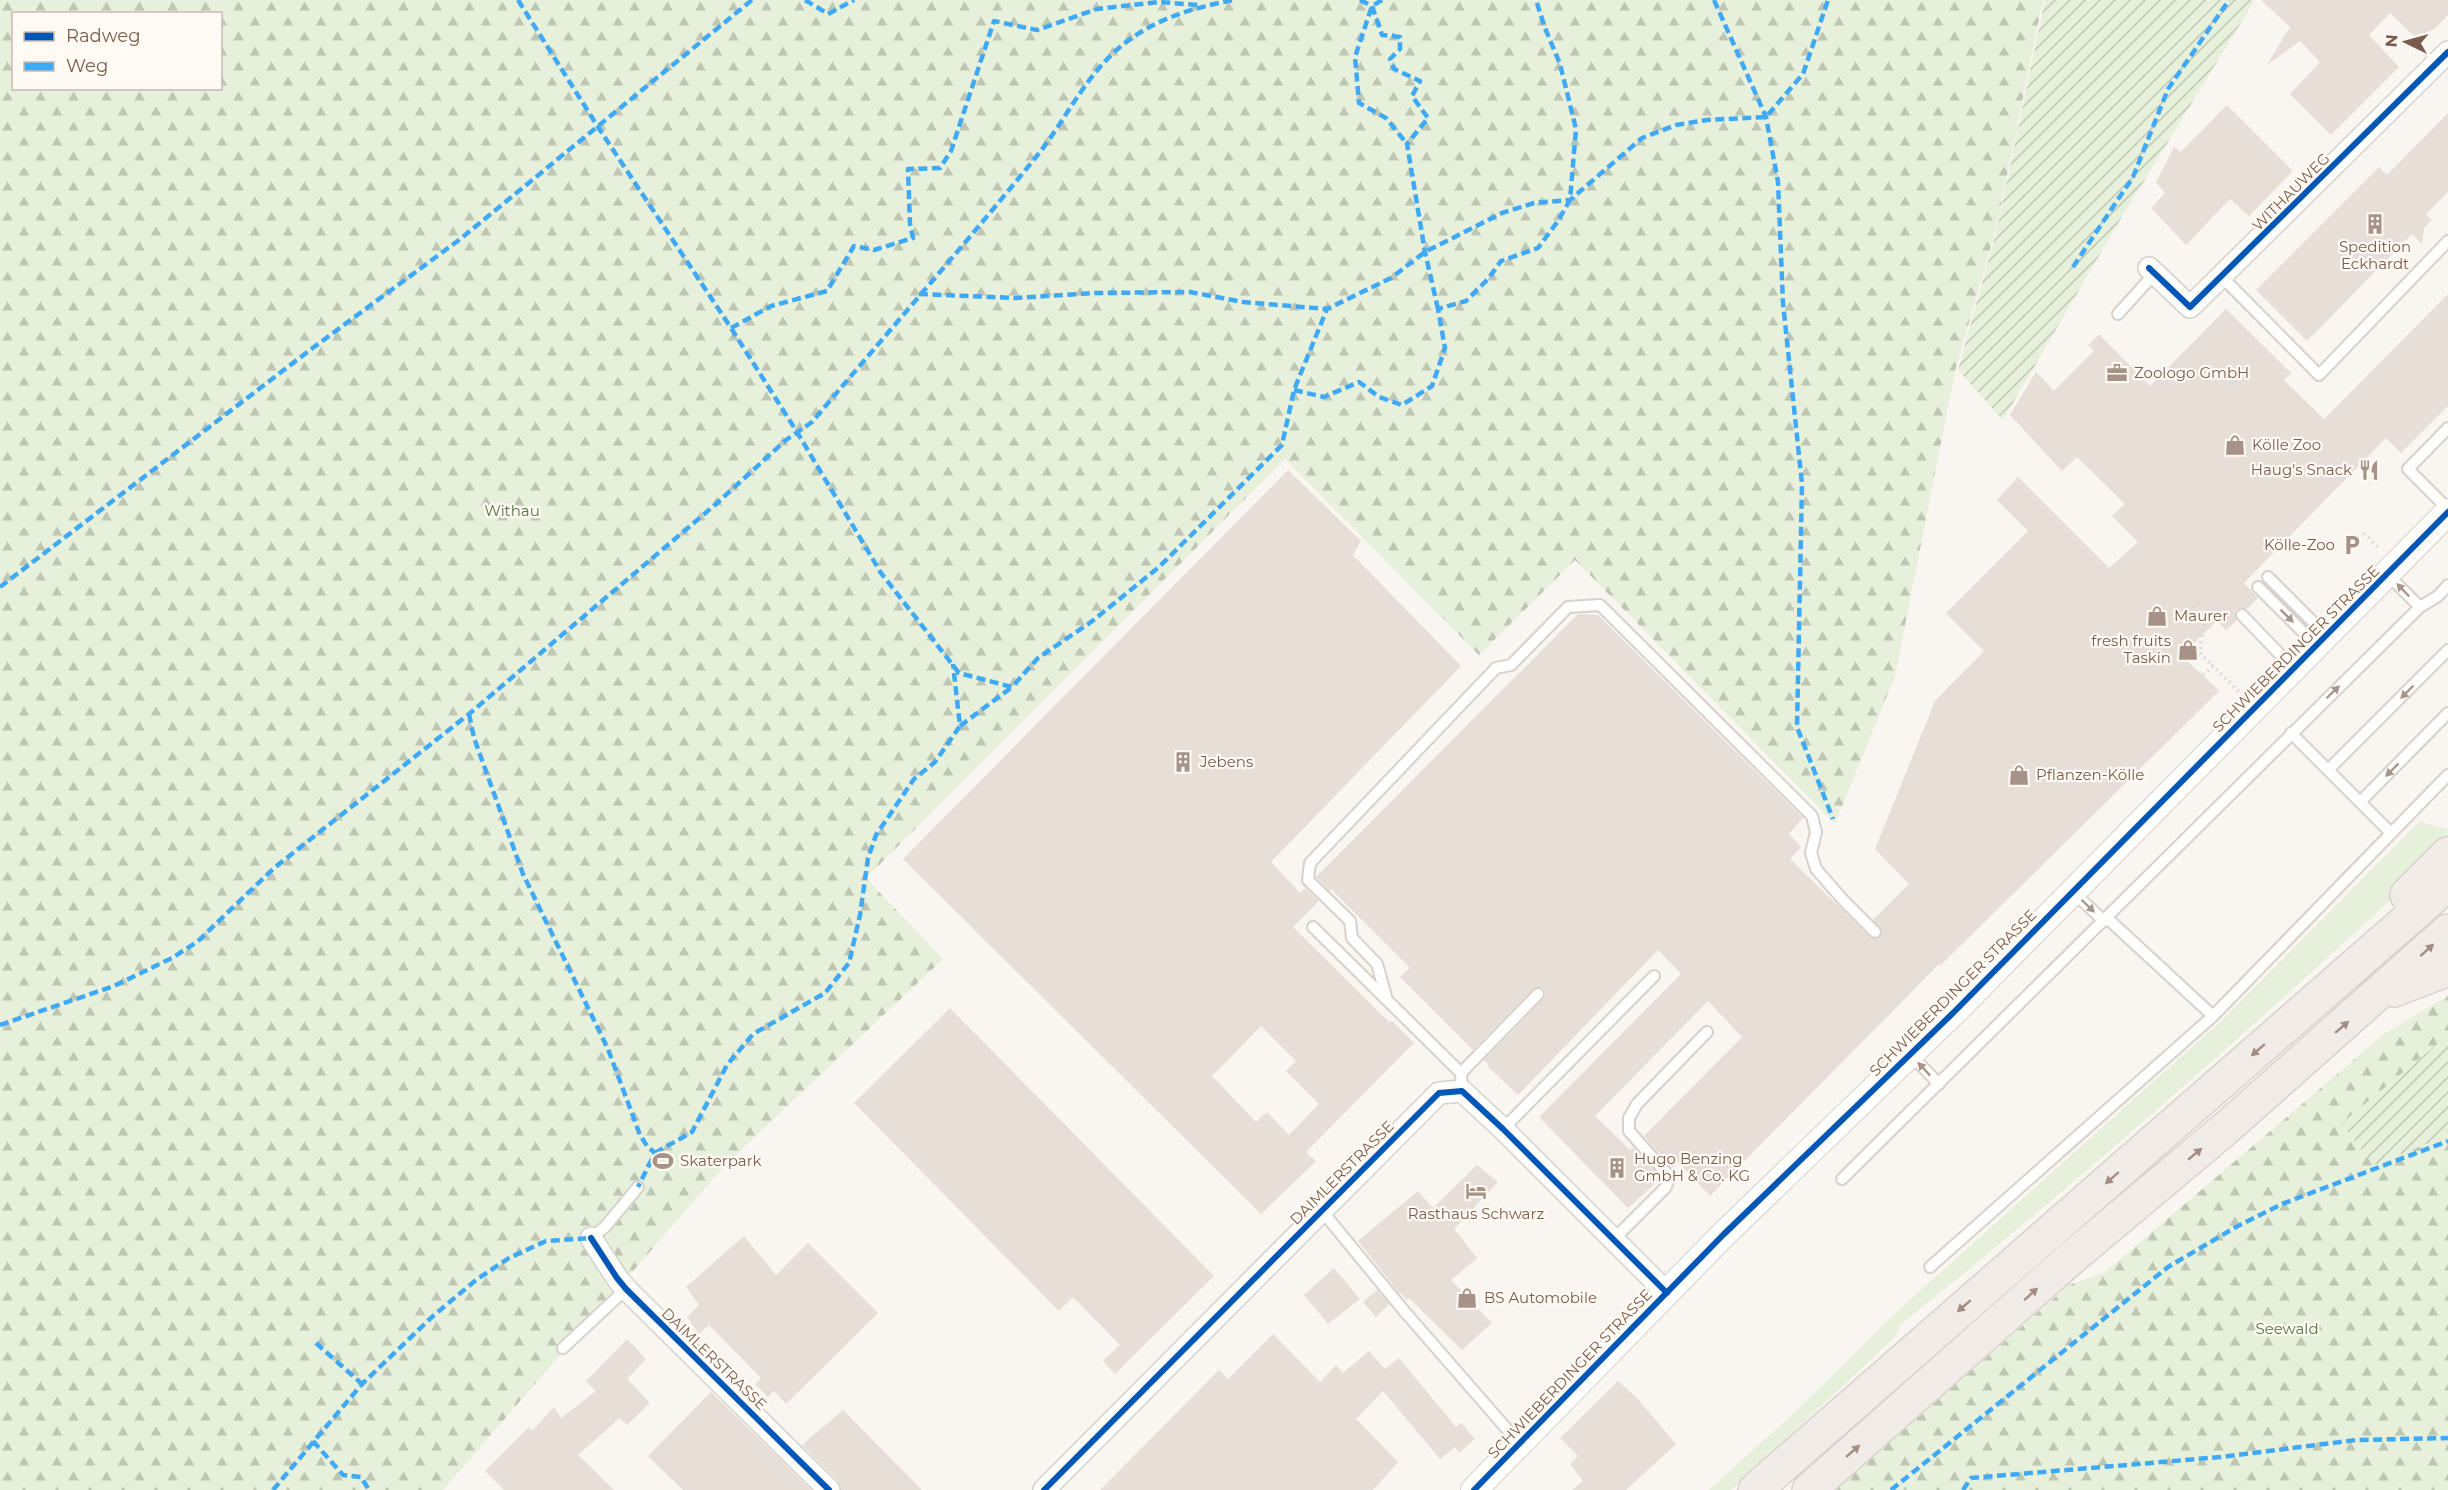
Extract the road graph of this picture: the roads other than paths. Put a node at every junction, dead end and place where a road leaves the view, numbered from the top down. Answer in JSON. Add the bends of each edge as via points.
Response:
{"nodes":[{"id":1,"x":2448,"y":52,"type":"edge"},
{"id":2,"x":2448,"y":241,"type":"edge"},
{"id":3,"x":2152,"y":270,"type":"joint"},
{"id":4,"x":2222,"y":277,"type":"junction"},
{"id":5,"x":2118,"y":314,"type":"dead end"},
{"id":6,"x":2448,"y":428,"type":"edge"},
{"id":7,"x":2448,"y":511,"type":"edge"},
{"id":8,"x":2387,"y":574,"type":"junction"},
{"id":9,"x":2268,"y":577,"type":"dead end"},
{"id":10,"x":2448,"y":585,"type":"edge"},
{"id":11,"x":2259,"y":587,"type":"dead end"},
{"id":12,"x":2420,"y":607,"type":"junction"},
{"id":13,"x":2242,"y":615,"type":"dead end"},
{"id":14,"x":2321,"y":640,"type":"junction"},
{"id":15,"x":2448,"y":650,"type":"edge"},
{"id":16,"x":2294,"y":668,"type":"junction"},
{"id":17,"x":2448,"y":713,"type":"edge"},
{"id":18,"x":2291,"y":733,"type":"junction"},
{"id":19,"x":2328,"y":770,"type":"junction"},
{"id":20,"x":2448,"y":775,"type":"edge"},
{"id":21,"x":2360,"y":802,"type":"junction"},
{"id":22,"x":2391,"y":833,"type":"junction"},
{"id":23,"x":2448,"y":854,"type":"edge"},
{"id":24,"x":2448,"y":884,"type":"edge"},
{"id":25,"x":2073,"y":891,"type":"junction"},
{"id":26,"x":2106,"y":919,"type":"junction"},
{"id":27,"x":1312,"y":927,"type":"dead end"},
{"id":28,"x":2448,"y":931,"type":"edge"},
{"id":29,"x":1875,"y":932,"type":"dead end"},
{"id":30,"x":2448,"y":967,"type":"edge"},
{"id":31,"x":1654,"y":976,"type":"dead end"},
{"id":32,"x":1538,"y":994,"type":"dead end"},
{"id":33,"x":2376,"y":997,"type":"junction"},
{"id":34,"x":1387,"y":1000,"type":"junction"},
{"id":35,"x":2302,"y":1011,"type":"junction"},
{"id":36,"x":2213,"y":1016,"type":"junction"},
{"id":37,"x":1707,"y":1032,"type":"dead end"},
{"id":38,"x":1910,"y":1054,"type":"junction"},
{"id":39,"x":1461,"y":1082,"type":"junction"},
{"id":40,"x":1939,"y":1084,"type":"junction"},
{"id":41,"x":1503,"y":1129,"type":"junction"},
{"id":42,"x":1842,"y":1179,"type":"dead end"},
{"id":43,"x":638,"y":1187,"type":"dead end"},
{"id":44,"x":1322,"y":1210,"type":"junction"},
{"id":45,"x":591,"y":1238,"type":"joint"},
{"id":46,"x":1613,"y":1240,"type":"junction"},
{"id":47,"x":1930,"y":1267,"type":"dead end"},
{"id":48,"x":626,"y":1289,"type":"junction"},
{"id":49,"x":1667,"y":1293,"type":"junction"},
{"id":50,"x":562,"y":1348,"type":"dead end"},
{"id":51,"x":1519,"y":1443,"type":"junction"},
{"id":52,"x":829,"y":1490,"type":"edge"},
{"id":53,"x":1044,"y":1490,"type":"edge"},
{"id":54,"x":1474,"y":1490,"type":"edge"},
{"id":55,"x":1755,"y":1490,"type":"edge"},
{"id":56,"x":1809,"y":1490,"type":"edge"}],
"edges":[{"from":1,"to":4,"type":"street","name":"WITHAUWEG"},
{"from":2,"to":4,"type":"lane","via":[[2319,375]]},
{"from":3,"to":4,"type":"street","name":"WITHAUWEG","via":[[2190,308]]},
{"from":3,"to":5,"type":"lane"},
{"from":6,"to":7,"type":"lane","via":[[2408,469]]},
{"from":7,"to":8,"type":"street","name":"SCHWIEBERDINGER STRASSE"},
{"from":12,"to":8,"type":"lane","one_way":true},
{"from":8,"to":14,"type":"street","name":"SCHWIEBERDINGER STRASSE"},
{"from":9,"to":14,"type":"lane"},
{"from":10,"to":12,"type":"lane"},
{"from":11,"to":14,"type":"lane","one_way":true},
{"from":18,"to":12,"type":"lane","one_way":true},
{"from":13,"to":16,"type":"lane"},
{"from":14,"to":16,"type":"street","name":"SCHWIEBERDINGER STRASSE"},
{"from":15,"to":19,"type":"lane","one_way":true},
{"from":16,"to":25,"type":"street","name":"SCHWIEBERDINGER STRASSE"},
{"from":17,"to":21,"type":"lane","one_way":true},
{"from":18,"to":19,"type":"lane"},
{"from":18,"to":26,"type":"lane"},
{"from":19,"to":21,"type":"lane"},
{"from":20,"to":22,"type":"lane"},
{"from":21,"to":22,"type":"lane"},
{"from":22,"to":36,"type":"lane"},
{"from":23,"to":35,"type":"highway","via":[[2339,958]]},
{"from":24,"to":35,"type":"highway"},
{"from":25,"to":26,"type":"lane","one_way":true},
{"from":25,"to":38,"type":"street","name":"SCHWIEBERDINGER STRASSE"},
{"from":26,"to":36,"type":"lane"},
{"from":26,"to":40,"type":"lane"},
{"from":27,"to":34,"type":"lane"},
{"from":33,"to":28,"type":"highway","one_way":true},
{"from":29,"to":34,"type":"lane","via":[[1816,869],[1811,853],[1816,832],[1812,816],[1600,605],[1568,607],[1511,665],[1496,668],[1310,863],[1308,880],[1350,921],[1352,938],[1377,964]]},
{"from":30,"to":33,"type":"highway"},
{"from":31,"to":41,"type":"lane"},
{"from":32,"to":39,"type":"lane"},
{"from":56,"to":33,"type":"highway","one_way":true},
{"from":34,"to":39,"type":"lane"},
{"from":35,"to":55,"type":"highway","one_way":true},
{"from":36,"to":47,"type":"lane"},
{"from":37,"to":46,"type":"lane","via":[[1637,1104],[1629,1118],[1629,1131],[1669,1176],[1666,1187]]},
{"from":40,"to":38,"type":"lane","one_way":true},
{"from":38,"to":49,"type":"street","name":"SCHWIEBERDINGER STRASSE"},
{"from":39,"to":41,"type":"street"},
{"from":39,"to":44,"type":"street","name":"DAIMLERSTRASSE","via":[[1438,1093]]},
{"from":40,"to":42,"type":"lane"},
{"from":41,"to":46,"type":"street"},
{"from":43,"to":45,"type":"lane"},
{"from":44,"to":51,"type":"lane"},
{"from":44,"to":53,"type":"street","name":"DAIMLERSTRASSE"},
{"from":45,"to":48,"type":"street","name":"DAIMLERSTRASSE"},
{"from":46,"to":49,"type":"street"},
{"from":48,"to":50,"type":"lane"},
{"from":48,"to":52,"type":"street","name":"DAIMLERSTRASSE"},
{"from":49,"to":51,"type":"street","name":"SCHWIEBERDINGER STRASSE"},
{"from":51,"to":54,"type":"street","name":"SCHWIEBERDINGER STRASSE"}]}
